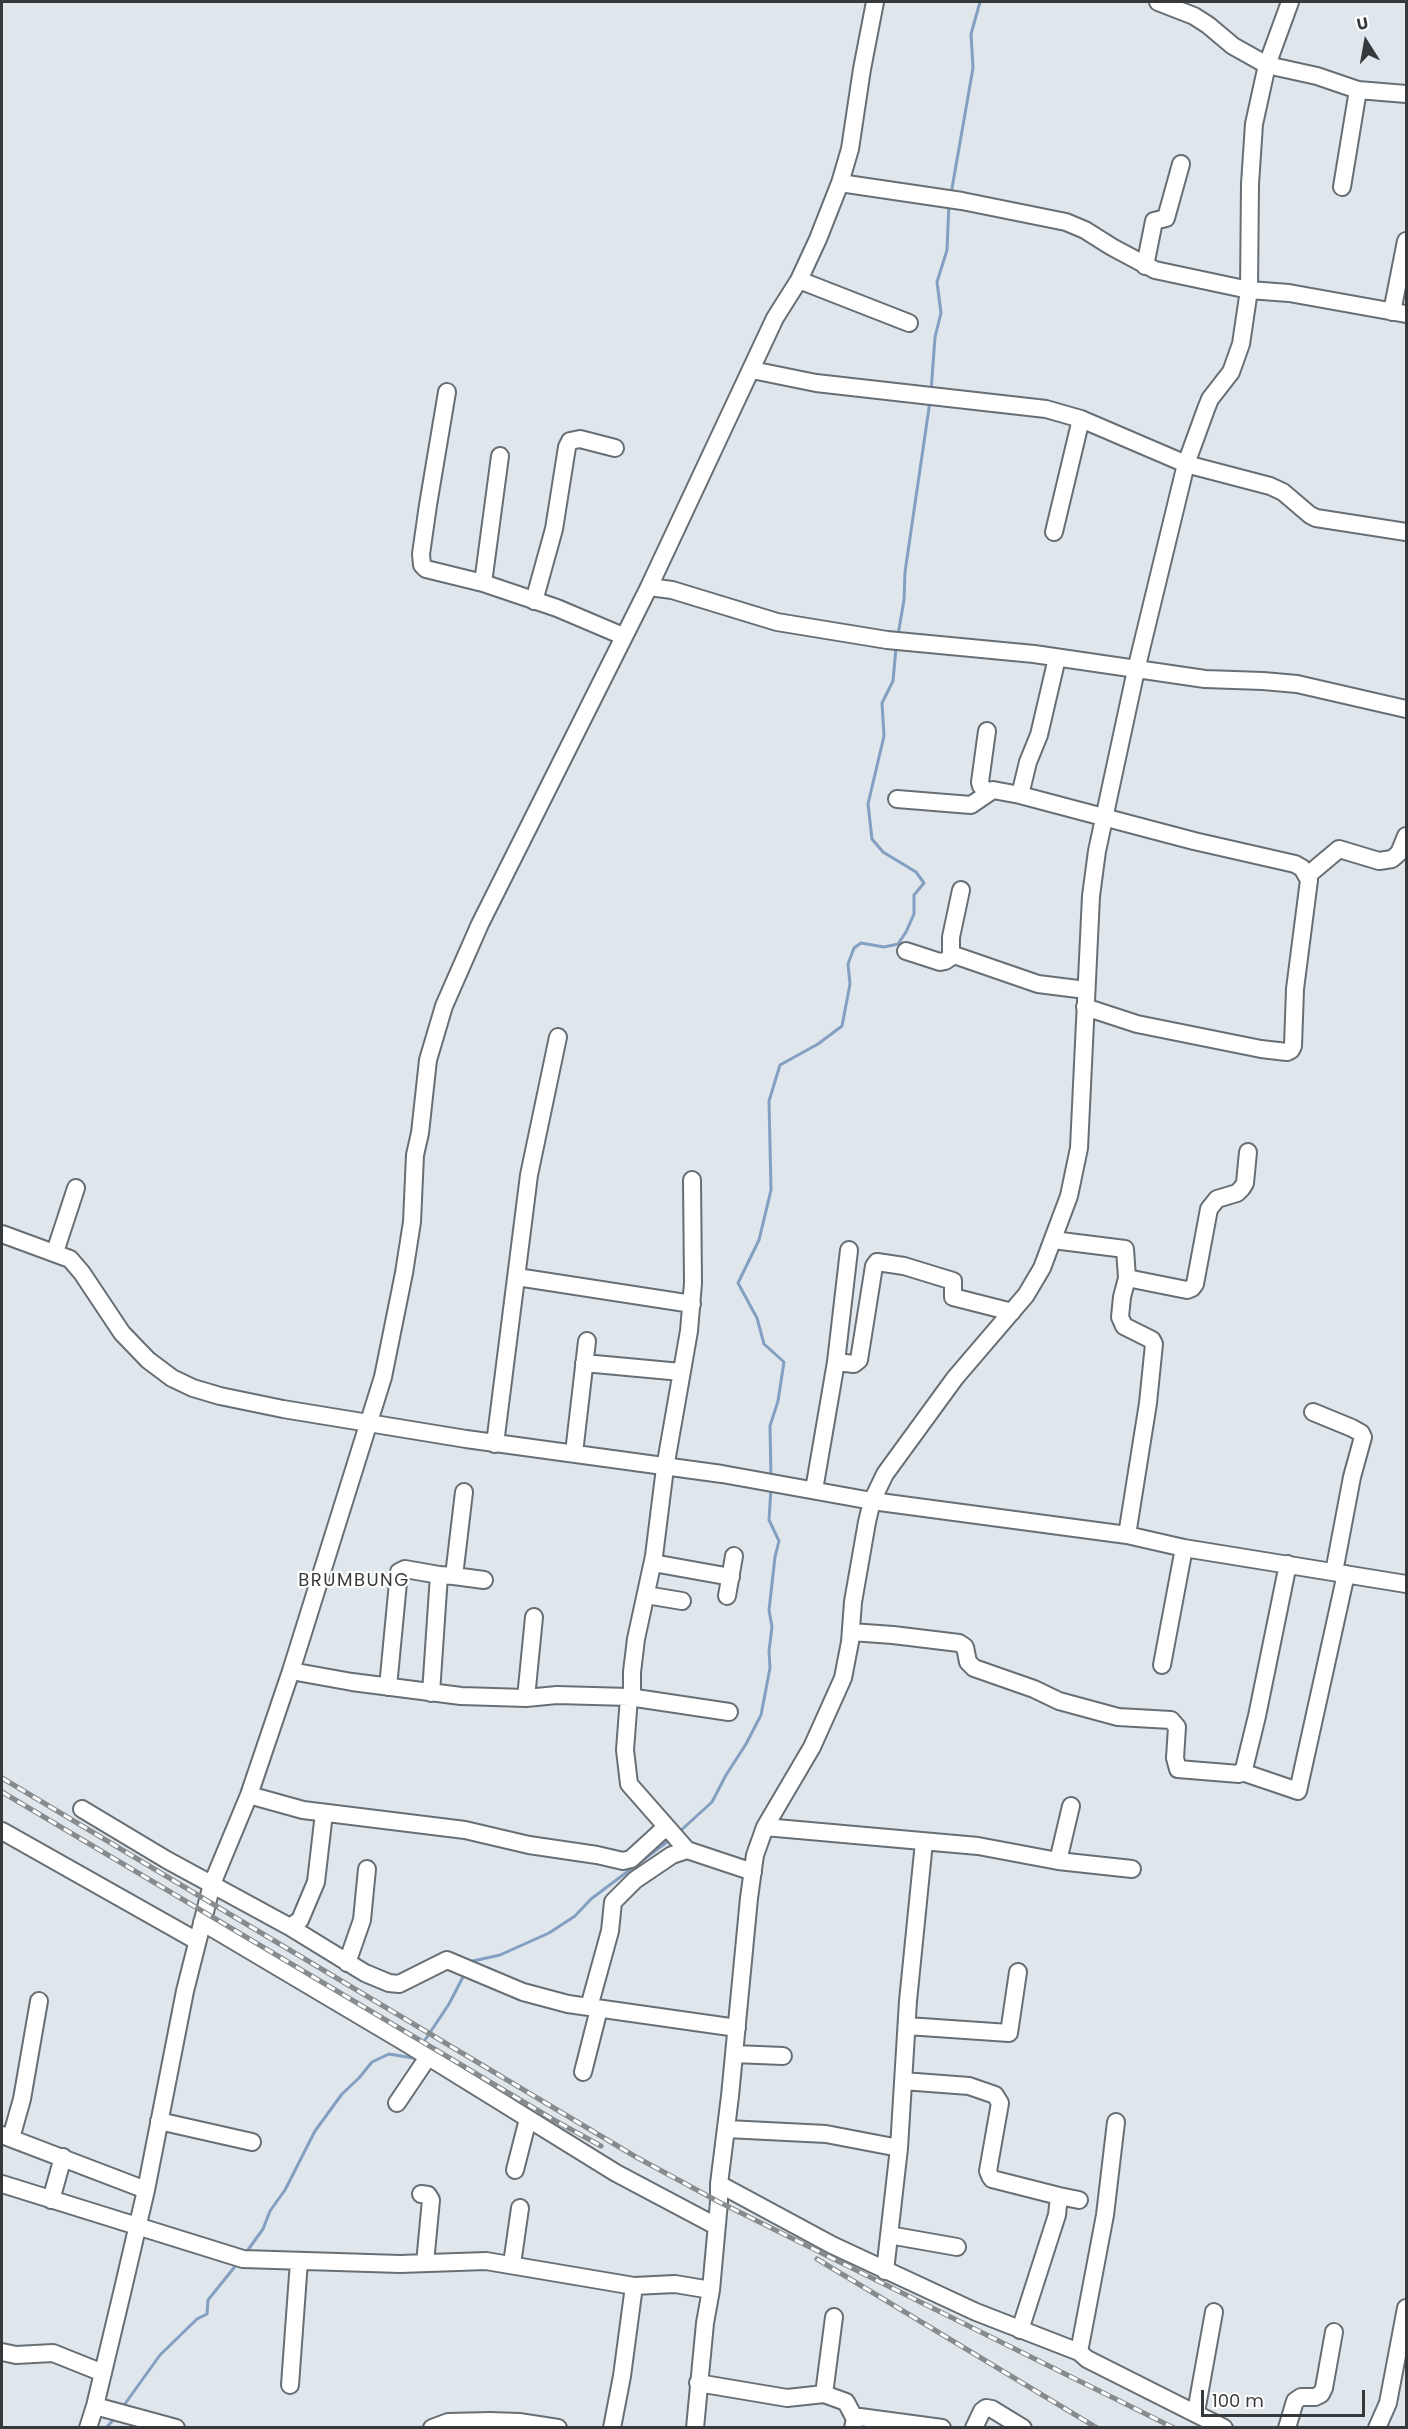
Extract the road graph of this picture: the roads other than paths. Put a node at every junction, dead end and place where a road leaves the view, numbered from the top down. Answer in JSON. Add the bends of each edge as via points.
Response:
{"nodes":[{"id":1,"x":875,"y":2,"type":"edge"},
{"id":2,"x":1158,"y":2,"type":"edge"},
{"id":3,"x":1290,"y":2,"type":"edge"},
{"id":4,"x":1267,"y":65,"type":"junction"},
{"id":5,"x":1358,"y":90,"type":"junction"},
{"id":6,"x":1407,"y":94,"type":"edge"},
{"id":7,"x":1181,"y":164,"type":"dead end"},
{"id":8,"x":840,"y":183,"type":"junction"},
{"id":9,"x":1342,"y":187,"type":"dead end"},
{"id":10,"x":1407,"y":241,"type":"edge"},
{"id":11,"x":1145,"y":266,"type":"junction"},
{"id":12,"x":799,"y":280,"type":"junction"},
{"id":13,"x":1249,"y":290,"type":"junction"},
{"id":14,"x":1399,"y":313,"type":"edge"},
{"id":15,"x":909,"y":323,"type":"dead end"},
{"id":16,"x":752,"y":370,"type":"junction"},
{"id":17,"x":447,"y":392,"type":"dead end"},
{"id":18,"x":1081,"y":419,"type":"junction"},
{"id":19,"x":615,"y":448,"type":"dead end"},
{"id":20,"x":500,"y":456,"type":"dead end"},
{"id":21,"x":1186,"y":464,"type":"junction"},
{"id":22,"x":1054,"y":532,"type":"dead end"},
{"id":23,"x":1407,"y":532,"type":"edge"},
{"id":24,"x":483,"y":583,"type":"junction"},
{"id":25,"x":649,"y":587,"type":"junction"},
{"id":26,"x":534,"y":601,"type":"junction"},
{"id":27,"x":623,"y":636,"type":"junction"},
{"id":28,"x":1057,"y":658,"type":"junction"},
{"id":29,"x":1136,"y":670,"type":"junction"},
{"id":30,"x":1407,"y":709,"type":"edge"},
{"id":31,"x":987,"y":731,"type":"dead end"},
{"id":32,"x":988,"y":792,"type":"junction"},
{"id":33,"x":1020,"y":795,"type":"junction"},
{"id":34,"x":897,"y":799,"type":"dead end"},
{"id":35,"x":1103,"y":817,"type":"junction"},
{"id":36,"x":1407,"y":836,"type":"edge"},
{"id":37,"x":1308,"y":875,"type":"junction"},
{"id":38,"x":961,"y":890,"type":"dead end"},
{"id":39,"x":906,"y":951,"type":"dead end"},
{"id":40,"x":954,"y":955,"type":"junction"},
{"id":41,"x":1086,"y":990,"type":"junction"},
{"id":42,"x":1085,"y":1007,"type":"junction"},
{"id":43,"x":558,"y":1038,"type":"dead end"},
{"id":44,"x":1248,"y":1152,"type":"dead end"},
{"id":45,"x":692,"y":1180,"type":"dead end"},
{"id":46,"x":76,"y":1188,"type":"dead end"},
{"id":47,"x":2,"y":1234,"type":"edge"},
{"id":48,"x":1053,"y":1240,"type":"junction"},
{"id":49,"x":849,"y":1250,"type":"dead end"},
{"id":50,"x":55,"y":1252,"type":"junction"},
{"id":51,"x":517,"y":1277,"type":"junction"},
{"id":52,"x":1127,"y":1278,"type":"junction"},
{"id":53,"x":692,"y":1304,"type":"junction"},
{"id":54,"x":1012,"y":1312,"type":"junction"},
{"id":55,"x":587,"y":1341,"type":"dead end"},
{"id":56,"x":836,"y":1362,"type":"junction"},
{"id":57,"x":585,"y":1363,"type":"junction"},
{"id":58,"x":681,"y":1372,"type":"junction"},
{"id":59,"x":1313,"y":1412,"type":"dead end"},
{"id":60,"x":367,"y":1423,"type":"junction"},
{"id":61,"x":495,"y":1444,"type":"junction"},
{"id":62,"x":574,"y":1453,"type":"junction"},
{"id":63,"x":665,"y":1468,"type":"junction"},
{"id":64,"x":814,"y":1490,"type":"junction"},
{"id":65,"x":464,"y":1492,"type":"dead end"},
{"id":66,"x":872,"y":1502,"type":"junction"},
{"id":67,"x":1127,"y":1535,"type":"junction"},
{"id":68,"x":1184,"y":1548,"type":"junction"},
{"id":69,"x":734,"y":1556,"type":"dead end"},
{"id":70,"x":653,"y":1563,"type":"junction"},
{"id":71,"x":1288,"y":1564,"type":"junction"},
{"id":72,"x":1340,"y":1573,"type":"junction"},
{"id":73,"x":447,"y":1575,"type":"junction"},
{"id":74,"x":731,"y":1577,"type":"junction"},
{"id":75,"x":484,"y":1580,"type":"dead end"},
{"id":76,"x":1407,"y":1584,"type":"edge"},
{"id":77,"x":646,"y":1595,"type":"junction"},
{"id":78,"x":727,"y":1596,"type":"dead end"},
{"id":79,"x":682,"y":1601,"type":"dead end"},
{"id":80,"x":534,"y":1617,"type":"dead end"},
{"id":81,"x":851,"y":1632,"type":"junction"},
{"id":82,"x":1162,"y":1665,"type":"dead end"},
{"id":83,"x":291,"y":1671,"type":"junction"},
{"id":84,"x":388,"y":1687,"type":"junction"},
{"id":85,"x":431,"y":1693,"type":"junction"},
{"id":86,"x":630,"y":1697,"type":"junction"},
{"id":87,"x":526,"y":1698,"type":"junction"},
{"id":88,"x":729,"y":1712,"type":"dead end"},
{"id":89,"x":1242,"y":1772,"type":"junction"},
{"id":90,"x":249,"y":1795,"type":"junction"},
{"id":91,"x":1071,"y":1806,"type":"dead end"},
{"id":92,"x":82,"y":1809,"type":"dead end"},
{"id":93,"x":324,"y":1814,"type":"junction"},
{"id":94,"x":666,"y":1827,"type":"junction"},
{"id":95,"x":765,"y":1827,"type":"junction"},
{"id":96,"x":2,"y":1831,"type":"edge"},
{"id":97,"x":924,"y":1842,"type":"junction"},
{"id":98,"x":684,"y":1847,"type":"junction"},
{"id":99,"x":1058,"y":1861,"type":"junction"},
{"id":100,"x":367,"y":1869,"type":"dead end"},
{"id":101,"x":1131,"y":1869,"type":"dead end"},
{"id":102,"x":753,"y":1872,"type":"junction"},
{"id":103,"x":212,"y":1884,"type":"junction"},
{"id":104,"x":202,"y":1922,"type":"junction"},
{"id":105,"x":290,"y":1927,"type":"junction"},
{"id":106,"x":197,"y":1941,"type":"junction"},
{"id":107,"x":347,"y":1963,"type":"junction"},
{"id":108,"x":1018,"y":1972,"type":"dead end"},
{"id":109,"x":39,"y":2001,"type":"dead end"},
{"id":110,"x":594,"y":2008,"type":"junction"},
{"id":111,"x":907,"y":2026,"type":"junction"},
{"id":112,"x":737,"y":2028,"type":"junction"},
{"id":113,"x":734,"y":2054,"type":"junction"},
{"id":114,"x":426,"y":2056,"type":"junction"},
{"id":115,"x":783,"y":2056,"type":"dead end"},
{"id":116,"x":583,"y":2072,"type":"dead end"},
{"id":117,"x":903,"y":2081,"type":"junction"},
{"id":118,"x":398,"y":2103,"type":"dead end"},
{"id":119,"x":528,"y":2119,"type":"junction"},
{"id":120,"x":159,"y":2121,"type":"junction"},
{"id":121,"x":1116,"y":2122,"type":"dead end"},
{"id":122,"x":727,"y":2130,"type":"junction"},
{"id":123,"x":6,"y":2137,"type":"edge"},
{"id":124,"x":252,"y":2142,"type":"dead end"},
{"id":125,"x":899,"y":2148,"type":"junction"},
{"id":126,"x":63,"y":2157,"type":"junction"},
{"id":127,"x":515,"y":2170,"type":"dead end"},
{"id":128,"x":2,"y":2184,"type":"edge"},
{"id":129,"x":719,"y":2184,"type":"junction"},
{"id":130,"x":146,"y":2190,"type":"junction"},
{"id":131,"x":421,"y":2194,"type":"dead end"},
{"id":132,"x":1059,"y":2196,"type":"junction"},
{"id":133,"x":51,"y":2200,"type":"junction"},
{"id":134,"x":1078,"y":2200,"type":"dead end"},
{"id":135,"x":519,"y":2208,"type":"dead end"},
{"id":136,"x":137,"y":2226,"type":"junction"},
{"id":137,"x":717,"y":2226,"type":"junction"},
{"id":138,"x":889,"y":2235,"type":"junction"},
{"id":139,"x":957,"y":2247,"type":"dead end"},
{"id":140,"x":299,"y":2261,"type":"junction"},
{"id":141,"x":425,"y":2263,"type":"junction"},
{"id":142,"x":512,"y":2264,"type":"junction"},
{"id":143,"x":885,"y":2271,"type":"junction"},
{"id":144,"x":634,"y":2286,"type":"junction"},
{"id":145,"x":711,"y":2290,"type":"junction"},
{"id":146,"x":1407,"y":2308,"type":"edge"},
{"id":147,"x":1214,"y":2312,"type":"dead end"},
{"id":148,"x":834,"y":2317,"type":"dead end"},
{"id":149,"x":1020,"y":2330,"type":"junction"},
{"id":150,"x":1334,"y":2332,"type":"dead end"},
{"id":151,"x":2,"y":2352,"type":"edge"},
{"id":152,"x":1079,"y":2352,"type":"junction"},
{"id":153,"x":103,"y":2373,"type":"junction"},
{"id":154,"x":698,"y":2383,"type":"junction"},
{"id":155,"x":290,"y":2385,"type":"dead end"},
{"id":156,"x":824,"y":2394,"type":"junction"},
{"id":157,"x":110,"y":2410,"type":"junction"},
{"id":158,"x":1196,"y":2412,"type":"junction"},
{"id":159,"x":854,"y":2423,"type":"edge"},
{"id":160,"x":88,"y":2427,"type":"edge"},
{"id":161,"x":176,"y":2427,"type":"edge"},
{"id":162,"x":432,"y":2427,"type":"edge"},
{"id":163,"x":558,"y":2427,"type":"edge"},
{"id":164,"x":612,"y":2427,"type":"edge"},
{"id":165,"x":695,"y":2427,"type":"edge"},
{"id":166,"x":942,"y":2427,"type":"edge"},
{"id":167,"x":974,"y":2427,"type":"edge"},
{"id":168,"x":1023,"y":2427,"type":"edge"},
{"id":169,"x":1224,"y":2427,"type":"edge"},
{"id":170,"x":1287,"y":2427,"type":"edge"},
{"id":171,"x":1377,"y":2427,"type":"edge"}],
"edges":[{"from":1,"to":8,"type":"street","via":[[850,148]]},
{"from":2,"to":4,"type":"street","via":[[1208,24],[1233,46]]},
{"from":3,"to":4,"type":"street"},
{"from":4,"to":5,"type":"street"},
{"from":4,"to":13,"type":"street","via":[[1251,150]]},
{"from":5,"to":6,"type":"street"},
{"from":5,"to":9,"type":"street"},
{"from":7,"to":11,"type":"street","via":[[1166,218],[1153,222]]},
{"from":8,"to":11,"type":"street","via":[[962,201],[1066,222]]},
{"from":8,"to":12,"type":"street"},
{"from":10,"to":14,"type":"street"},
{"from":11,"to":13,"type":"street"},
{"from":12,"to":15,"type":"street"},
{"from":12,"to":16,"type":"street","via":[[775,318]]},
{"from":13,"to":14,"type":"street","via":[[1289,293]]},
{"from":13,"to":21,"type":"street","via":[[1238,357],[1210,399]]},
{"from":16,"to":18,"type":"street","via":[[816,383],[1046,409]]},
{"from":16,"to":25,"type":"street"},
{"from":17,"to":24,"type":"street","via":[[421,561],[426,569]]},
{"from":18,"to":21,"type":"street"},
{"from":18,"to":22,"type":"street"},
{"from":19,"to":26,"type":"street","via":[[580,439],[570,441],[554,529]]},
{"from":20,"to":24,"type":"street"},
{"from":21,"to":23,"type":"street","via":[[1270,486],[1321,520]]},
{"from":21,"to":29,"type":"street"},
{"from":24,"to":26,"type":"street"},
{"from":25,"to":27,"type":"street"},
{"from":25,"to":28,"type":"street","via":[[672,590],[777,622],[887,640]]},
{"from":26,"to":27,"type":"street"},
{"from":27,"to":60,"type":"street","via":[[480,924],[444,1006],[428,1060],[404,1273],[382,1377]]},
{"from":28,"to":29,"type":"street"},
{"from":28,"to":33,"type":"street"},
{"from":29,"to":30,"type":"street","via":[[1297,684]]},
{"from":29,"to":35,"type":"street"},
{"from":31,"to":32,"type":"street","via":[[980,782]]},
{"from":32,"to":33,"type":"street"},
{"from":32,"to":34,"type":"street","via":[[971,805]]},
{"from":33,"to":35,"type":"street"},
{"from":35,"to":37,"type":"street","via":[[1287,862]]},
{"from":35,"to":41,"type":"street","via":[[1091,896]]},
{"from":36,"to":37,"type":"street","via":[[1392,859],[1379,861],[1340,849]]},
{"from":37,"to":42,"type":"street","via":[[1291,1050],[1137,1024]]},
{"from":38,"to":40,"type":"street","via":[[951,937]]},
{"from":39,"to":40,"type":"street","via":[[940,962]]},
{"from":40,"to":41,"type":"street","via":[[1038,984]]},
{"from":41,"to":42,"type":"street"},
{"from":42,"to":48,"type":"street","via":[[1079,1148],[1069,1196]]},
{"from":43,"to":51,"type":"street","via":[[529,1175]]},
{"from":44,"to":52,"type":"street","via":[[1242,1188],[1216,1199],[1209,1209],[1192,1288]]},
{"from":45,"to":53,"type":"street"},
{"from":46,"to":50,"type":"street"},
{"from":47,"to":50,"type":"street"},
{"from":48,"to":52,"type":"street","via":[[1122,1247],[1127,1252]]},
{"from":48,"to":54,"type":"street","via":[[1034,1283]]},
{"from":49,"to":56,"type":"street"},
{"from":50,"to":60,"type":"street","via":[[70,1258],[122,1333],[172,1378],[220,1396]]},
{"from":51,"to":53,"type":"street"},
{"from":51,"to":61,"type":"street"},
{"from":52,"to":67,"type":"street","via":[[1121,1322],[1152,1340],[1155,1350]]},
{"from":53,"to":58,"type":"street"},
{"from":54,"to":56,"type":"street","via":[[953,1297],[952,1280],[877,1262],[859,1360],[853,1364]]},
{"from":54,"to":66,"type":"street","via":[[933,1408],[885,1474]]},
{"from":55,"to":57,"type":"street"},
{"from":56,"to":64,"type":"street"},
{"from":57,"to":58,"type":"street"},
{"from":57,"to":62,"type":"street"},
{"from":58,"to":63,"type":"street"},
{"from":59,"to":72,"type":"street","via":[[1352,1428],[1363,1437],[1352,1477]]},
{"from":60,"to":61,"type":"street"},
{"from":60,"to":83,"type":"street"},
{"from":61,"to":62,"type":"street"},
{"from":62,"to":63,"type":"street"},
{"from":63,"to":64,"type":"street"},
{"from":63,"to":70,"type":"street"},
{"from":64,"to":66,"type":"street"},
{"from":65,"to":73,"type":"street"},
{"from":66,"to":67,"type":"street"},
{"from":66,"to":81,"type":"street"},
{"from":67,"to":68,"type":"street"},
{"from":68,"to":71,"type":"street"},
{"from":68,"to":82,"type":"street"},
{"from":69,"to":74,"type":"street"},
{"from":70,"to":74,"type":"street"},
{"from":70,"to":77,"type":"street"},
{"from":71,"to":72,"type":"street"},
{"from":71,"to":89,"type":"street"},
{"from":72,"to":76,"type":"street"},
{"from":72,"to":89,"type":"street","via":[[1298,1791]]},
{"from":73,"to":75,"type":"street"},
{"from":73,"to":84,"type":"street","via":[[405,1569],[399,1572]]},
{"from":73,"to":85,"type":"street"},
{"from":74,"to":78,"type":"street"},
{"from":77,"to":79,"type":"street"},
{"from":77,"to":86,"type":"street","via":[[636,1639]]},
{"from":80,"to":87,"type":"street"},
{"from":81,"to":89,"type":"street","via":[[959,1643],[965,1647],[968,1662],[974,1668],[1059,1701],[1118,1717],[1172,1720],[1177,1727],[1178,1769]]},
{"from":81,"to":95,"type":"street","via":[[838,1689],[812,1748]]},
{"from":83,"to":84,"type":"street"},
{"from":83,"to":90,"type":"street"},
{"from":84,"to":85,"type":"street"},
{"from":85,"to":87,"type":"street"},
{"from":86,"to":87,"type":"street"},
{"from":86,"to":88,"type":"street"},
{"from":86,"to":94,"type":"street","via":[[625,1750],[630,1784]]},
{"from":90,"to":93,"type":"street"},
{"from":90,"to":103,"type":"street"},
{"from":91,"to":99,"type":"street"},
{"from":92,"to":103,"type":"street"},
{"from":93,"to":94,"type":"street","via":[[465,1830],[623,1861],[631,1859]]},
{"from":93,"to":105,"type":"street","via":[[316,1882],[300,1920]]},
{"from":94,"to":98,"type":"street"},
{"from":95,"to":97,"type":"street"},
{"from":95,"to":102,"type":"street"},
{"from":96,"to":106,"type":"street"},
{"from":97,"to":99,"type":"street","via":[[990,1848]]},
{"from":97,"to":111,"type":"street"},
{"from":98,"to":102,"type":"street"},
{"from":98,"to":110,"type":"street","via":[[635,1880],[613,1902]]},
{"from":99,"to":101,"type":"street"},
{"from":100,"to":107,"type":"street","via":[[362,1920]]},
{"from":102,"to":112,"type":"street"},
{"from":103,"to":104,"type":"street"},
{"from":103,"to":105,"type":"street"},
{"from":104,"to":106,"type":"street"},
{"from":104,"to":114,"type":"street"},
{"from":105,"to":107,"type":"street"},
{"from":106,"to":120,"type":"street"},
{"from":107,"to":110,"type":"street","via":[[399,1984],[441,1962],[453,1961],[523,1992]]},
{"from":108,"to":111,"type":"street","via":[[1009,2033]]},
{"from":109,"to":123,"type":"street","via":[[22,2099]]},
{"from":110,"to":112,"type":"street"},
{"from":110,"to":116,"type":"street"},
{"from":111,"to":117,"type":"street"},
{"from":112,"to":113,"type":"street"},
{"from":113,"to":115,"type":"street"},
{"from":113,"to":122,"type":"street"},
{"from":114,"to":118,"type":"street"},
{"from":114,"to":119,"type":"street"},
{"from":117,"to":125,"type":"street"},
{"from":117,"to":132,"type":"street","via":[[969,2086],[996,2096],[1000,2103],[990,2176]]},
{"from":119,"to":127,"type":"street"},
{"from":119,"to":137,"type":"street","via":[[636,2185]]},
{"from":120,"to":124,"type":"street"},
{"from":120,"to":130,"type":"street"},
{"from":121,"to":152,"type":"street","via":[[1105,2215]]},
{"from":122,"to":125,"type":"street","via":[[833,2135]]},
{"from":122,"to":129,"type":"street"},
{"from":123,"to":126,"type":"street"},
{"from":125,"to":138,"type":"street"},
{"from":126,"to":130,"type":"street"},
{"from":126,"to":133,"type":"street"},
{"from":128,"to":133,"type":"street"},
{"from":129,"to":137,"type":"street"},
{"from":129,"to":143,"type":"street"},
{"from":130,"to":136,"type":"street"},
{"from":131,"to":141,"type":"street","via":[[431,2200]]},
{"from":132,"to":134,"type":"street"},
{"from":132,"to":149,"type":"street","via":[[1054,2225]]},
{"from":133,"to":136,"type":"street"},
{"from":135,"to":142,"type":"street"},
{"from":136,"to":140,"type":"street","via":[[243,2259]]},
{"from":136,"to":153,"type":"street"},
{"from":137,"to":145,"type":"street"},
{"from":138,"to":139,"type":"street"},
{"from":138,"to":143,"type":"street"},
{"from":140,"to":141,"type":"street"},
{"from":140,"to":155,"type":"street"},
{"from":141,"to":142,"type":"street","via":[[486,2260]]},
{"from":142,"to":144,"type":"street"},
{"from":143,"to":149,"type":"street"},
{"from":144,"to":145,"type":"street","via":[[675,2284]]},
{"from":144,"to":164,"type":"street"},
{"from":145,"to":154,"type":"street"},
{"from":146,"to":171,"type":"street","via":[[1388,2403]]},
{"from":147,"to":158,"type":"street"},
{"from":148,"to":156,"type":"street"},
{"from":149,"to":152,"type":"street"},
{"from":150,"to":170,"type":"street","via":[[1324,2388],[1315,2397],[1295,2401]]},
{"from":151,"to":153,"type":"street","via":[[53,2353]]},
{"from":152,"to":158,"type":"street","via":[[1087,2360]]},
{"from":153,"to":157,"type":"street"},
{"from":154,"to":156,"type":"street","via":[[787,2398]]},
{"from":154,"to":165,"type":"street"},
{"from":156,"to":159,"type":"street","via":[[846,2402]]},
{"from":157,"to":160,"type":"street"},
{"from":157,"to":161,"type":"street"},
{"from":158,"to":169,"type":"street"},
{"from":159,"to":166,"type":"street","via":[[877,2418]]},
{"from":162,"to":163,"type":"street","via":[[448,2422],[500,2421]]},
{"from":167,"to":168,"type":"street","via":[[986,2408]]}]}
